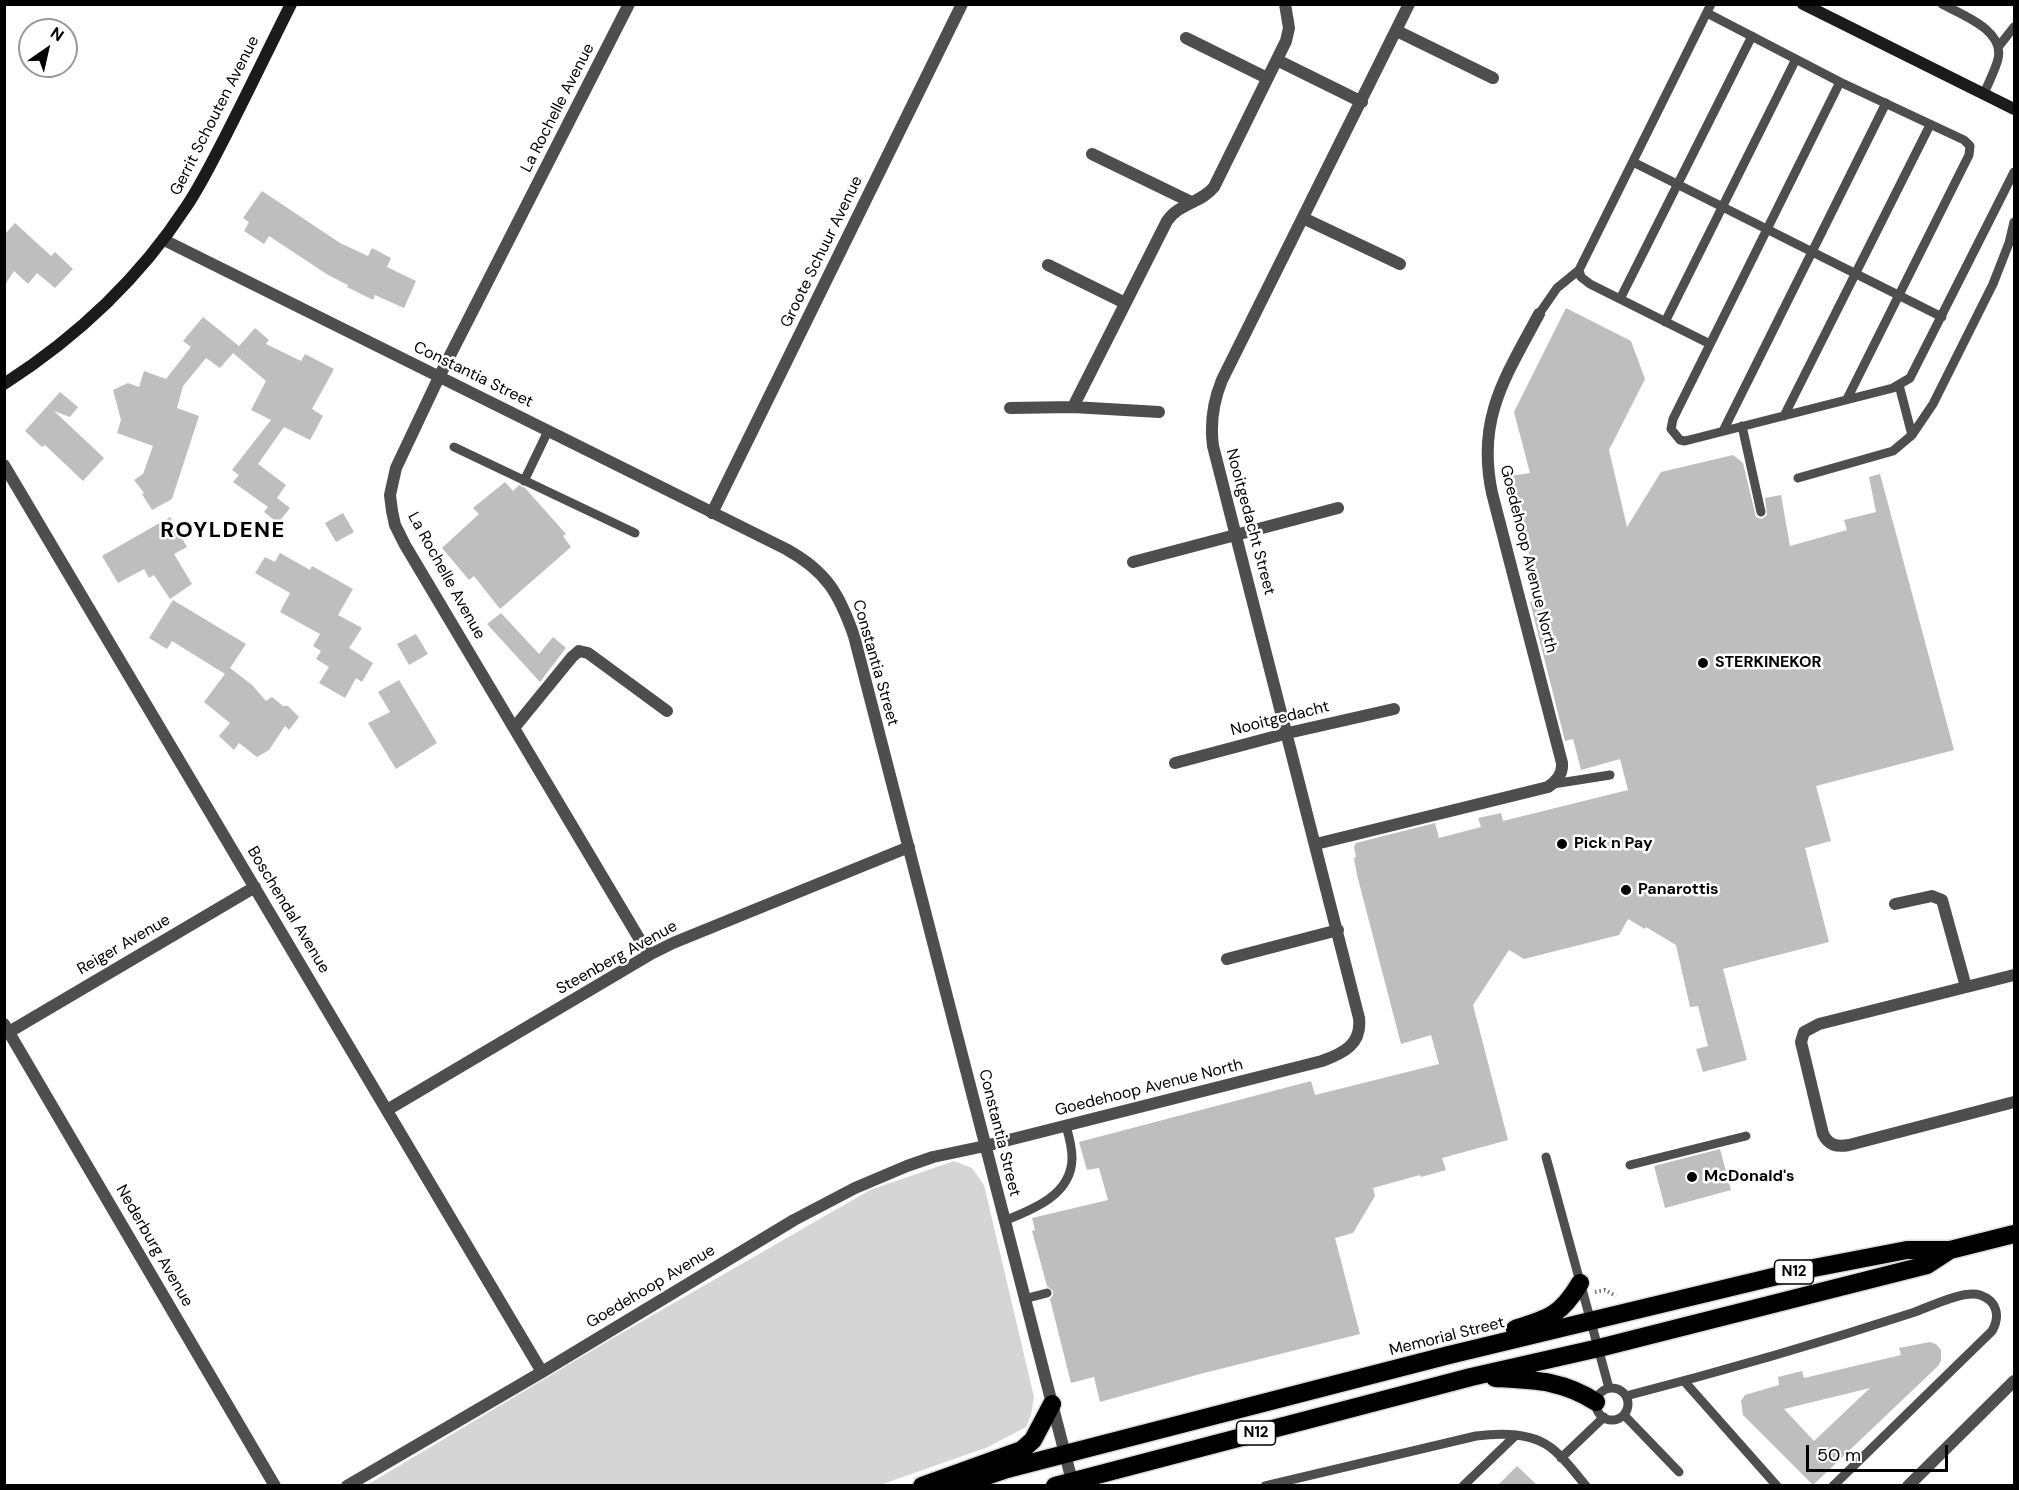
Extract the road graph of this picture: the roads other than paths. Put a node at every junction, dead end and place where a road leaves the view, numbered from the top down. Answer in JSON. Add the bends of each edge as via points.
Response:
{"nodes":[{"id":1,"x":291,"y":4,"type":"edge"},
{"id":2,"x":629,"y":4,"type":"edge"},
{"id":3,"x":962,"y":4,"type":"edge"},
{"id":4,"x":1285,"y":4,"type":"edge"},
{"id":5,"x":1409,"y":4,"type":"edge"},
{"id":6,"x":1803,"y":4,"type":"edge"},
{"id":7,"x":1942,"y":4,"type":"edge"},
{"id":8,"x":1709,"y":9,"type":"edge"},
{"id":9,"x":2014,"y":27,"type":"edge"},
{"id":10,"x":1396,"y":31,"type":"junction"},
{"id":11,"x":1752,"y":36,"type":"junction"},
{"id":12,"x":1186,"y":38,"type":"dead end"},
{"id":13,"x":1999,"y":46,"type":"junction"},
{"id":14,"x":1796,"y":59,"type":"junction"},
{"id":15,"x":1277,"y":60,"type":"junction"},
{"id":16,"x":1267,"y":78,"type":"junction"},
{"id":17,"x":1493,"y":78,"type":"dead end"},
{"id":18,"x":1840,"y":82,"type":"junction"},
{"id":19,"x":1984,"y":94,"type":"junction"},
{"id":20,"x":1362,"y":102,"type":"junction"},
{"id":21,"x":1886,"y":103,"type":"junction"},
{"id":22,"x":2014,"y":109,"type":"edge"},
{"id":23,"x":1930,"y":124,"type":"junction"},
{"id":24,"x":1092,"y":154,"type":"dead end"},
{"id":25,"x":1633,"y":162,"type":"junction"},
{"id":26,"x":2014,"y":172,"type":"edge"},
{"id":27,"x":1677,"y":185,"type":"junction"},
{"id":28,"x":1191,"y":202,"type":"junction"},
{"id":29,"x":1721,"y":207,"type":"junction"},
{"id":30,"x":1303,"y":218,"type":"junction"},
{"id":31,"x":2014,"y":222,"type":"edge"},
{"id":32,"x":1767,"y":230,"type":"junction"},
{"id":33,"x":164,"y":240,"type":"junction"},
{"id":34,"x":1811,"y":252,"type":"junction"},
{"id":35,"x":1400,"y":264,"type":"dead end"},
{"id":36,"x":1048,"y":265,"type":"dead end"},
{"id":37,"x":1579,"y":270,"type":"junction"},
{"id":38,"x":1854,"y":274,"type":"junction"},
{"id":39,"x":1898,"y":296,"type":"junction"},
{"id":40,"x":1620,"y":299,"type":"junction"},
{"id":41,"x":1125,"y":303,"type":"junction"},
{"id":42,"x":1539,"y":314,"type":"joint"},
{"id":43,"x":1942,"y":317,"type":"junction"},
{"id":44,"x":1665,"y":322,"type":"junction"},
{"id":45,"x":1710,"y":344,"type":"junction"},
{"id":46,"x":439,"y":377,"type":"junction"},
{"id":47,"x":4,"y":384,"type":"edge"},
{"id":48,"x":1899,"y":385,"type":"junction"},
{"id":49,"x":1847,"y":399,"type":"junction"},
{"id":50,"x":1010,"y":408,"type":"dead end"},
{"id":51,"x":1073,"y":408,"type":"junction"},
{"id":52,"x":1159,"y":412,"type":"dead end"},
{"id":53,"x":1784,"y":416,"type":"junction"},
{"id":54,"x":1742,"y":426,"type":"junction"},
{"id":55,"x":548,"y":431,"type":"junction"},
{"id":56,"x":1723,"y":431,"type":"junction"},
{"id":57,"x":1912,"y":435,"type":"junction"},
{"id":58,"x":454,"y":447,"type":"dead end"},
{"id":59,"x":4,"y":465,"type":"edge"},
{"id":60,"x":1798,"y":478,"type":"dead end"},
{"id":61,"x":524,"y":481,"type":"junction"},
{"id":62,"x":1338,"y":508,"type":"dead end"},
{"id":63,"x":1761,"y":512,"type":"dead end"},
{"id":64,"x":712,"y":513,"type":"junction"},
{"id":65,"x":635,"y":534,"type":"dead end"},
{"id":66,"x":1236,"y":535,"type":"junction"},
{"id":67,"x":1133,"y":562,"type":"dead end"},
{"id":68,"x":1394,"y":709,"type":"dead end"},
{"id":69,"x":667,"y":711,"type":"dead end"},
{"id":70,"x":514,"y":728,"type":"junction"},
{"id":71,"x":1288,"y":733,"type":"junction"},
{"id":72,"x":1175,"y":763,"type":"dead end"},
{"id":73,"x":1611,"y":775,"type":"dead end"},
{"id":74,"x":1552,"y":784,"type":"junction"},
{"id":75,"x":1316,"y":844,"type":"junction"},
{"id":76,"x":909,"y":847,"type":"junction"},
{"id":77,"x":255,"y":887,"type":"junction"},
{"id":78,"x":1895,"y":904,"type":"dead end"},
{"id":79,"x":1338,"y":930,"type":"junction"},
{"id":80,"x":649,"y":956,"type":"junction"},
{"id":81,"x":1227,"y":959,"type":"dead end"},
{"id":82,"x":2014,"y":975,"type":"edge"},
{"id":83,"x":1966,"y":987,"type":"junction"},
{"id":84,"x":7,"y":1028,"type":"edge"},
{"id":85,"x":1322,"y":1061,"type":"joint"},
{"id":86,"x":2014,"y":1102,"type":"edge"},
{"id":87,"x":387,"y":1110,"type":"junction"},
{"id":88,"x":1066,"y":1126,"type":"junction"},
{"id":89,"x":1746,"y":1136,"type":"dead end"},
{"id":90,"x":985,"y":1146,"type":"junction"},
{"id":91,"x":1546,"y":1157,"type":"dead end"},
{"id":92,"x":1630,"y":1165,"type":"dead end"},
{"id":93,"x":1004,"y":1221,"type":"junction"},
{"id":94,"x":2014,"y":1234,"type":"edge"},
{"id":95,"x":1950,"y":1250,"type":"junction"},
{"id":96,"x":1580,"y":1283,"type":"junction"},
{"id":97,"x":1047,"y":1293,"type":"dead end"},
{"id":98,"x":1024,"y":1299,"type":"junction"},
{"id":99,"x":1592,"y":1322,"type":"junction"},
{"id":100,"x":1599,"y":1348,"type":"junction"},
{"id":101,"x":1449,"y":1356,"type":"junction"},
{"id":102,"x":542,"y":1372,"type":"junction"},
{"id":103,"x":1471,"y":1377,"type":"junction"},
{"id":104,"x":1684,"y":1381,"type":"junction"},
{"id":105,"x":2014,"y":1381,"type":"edge"},
{"id":106,"x":1609,"y":1388,"type":"junction"},
{"id":107,"x":1626,"y":1396,"type":"junction"},
{"id":108,"x":1052,"y":1404,"type":"junction"},
{"id":109,"x":1600,"y":1410,"type":"junction"},
{"id":110,"x":1624,"y":1415,"type":"junction"},
{"id":111,"x":1516,"y":1435,"type":"junction"},
{"id":112,"x":1066,"y":1454,"type":"junction"},
{"id":113,"x":1561,"y":1458,"type":"junction"},
{"id":114,"x":1679,"y":1472,"type":"dead end"},
{"id":115,"x":1064,"y":1483,"type":"edge"},
{"id":116,"x":275,"y":1485,"type":"edge"},
{"id":117,"x":347,"y":1485,"type":"edge"},
{"id":118,"x":922,"y":1485,"type":"edge"},
{"id":119,"x":957,"y":1485,"type":"edge"},
{"id":120,"x":1265,"y":1485,"type":"edge"},
{"id":121,"x":1463,"y":1485,"type":"edge"},
{"id":122,"x":1586,"y":1485,"type":"edge"},
{"id":123,"x":1777,"y":1485,"type":"edge"},
{"id":124,"x":1833,"y":1485,"type":"edge"},
{"id":125,"x":1909,"y":1485,"type":"edge"}],
"edges":[{"from":1,"to":33,"type":"street","name":"Gerrit Schouten Avenue","via":[[201,183]]},
{"from":2,"to":46,"type":"street","name":"La Rochelle Avenue"},
{"from":3,"to":64,"type":"street","name":"Groote Schuur Avenue"},
{"from":4,"to":15,"type":"street","via":[[1289,32]]},
{"from":5,"to":10,"type":"street","name":"Nooitgedacht Street"},
{"from":6,"to":19,"type":"street"},
{"from":7,"to":13,"type":"lane","via":[[1979,24]]},
{"from":8,"to":11,"type":"lane"},
{"from":8,"to":25,"type":"lane","name":"Goedehoop Avenue North"},
{"from":9,"to":13,"type":"lane"},
{"from":10,"to":17,"type":"street"},
{"from":10,"to":20,"type":"street","name":"Nooitgedacht Street"},
{"from":11,"to":14,"type":"lane"},
{"from":11,"to":27,"type":"lane"},
{"from":12,"to":16,"type":"street"},
{"from":13,"to":19,"type":"lane"},
{"from":14,"to":18,"type":"lane"},
{"from":14,"to":29,"type":"lane"},
{"from":15,"to":16,"type":"street"},
{"from":15,"to":20,"type":"street"},
{"from":16,"to":28,"type":"street","via":[[1214,187]]},
{"from":18,"to":21,"type":"lane"},
{"from":18,"to":32,"type":"lane"},
{"from":19,"to":22,"type":"street"},
{"from":20,"to":30,"type":"street","name":"Nooitgedacht Street"},
{"from":21,"to":23,"type":"lane"},
{"from":21,"to":34,"type":"lane"},
{"from":23,"to":38,"type":"lane"},
{"from":23,"to":39,"type":"lane","via":[[1964,140],[1971,150]]},
{"from":24,"to":28,"type":"street"},
{"from":25,"to":27,"type":"lane"},
{"from":25,"to":37,"type":"lane","name":"Goedehoop Avenue North"},
{"from":26,"to":43,"type":"lane"},
{"from":27,"to":29,"type":"lane"},
{"from":27,"to":40,"type":"lane"},
{"from":28,"to":41,"type":"street","via":[[1167,221]]},
{"from":29,"to":32,"type":"lane"},
{"from":29,"to":44,"type":"lane"},
{"from":30,"to":35,"type":"street"},
{"from":30,"to":66,"type":"street","name":"Nooitgedacht Street","via":[[1214,402],[1213,446]]},
{"from":31,"to":57,"type":"lane","via":[[1993,284],[1933,404]]},
{"from":32,"to":34,"type":"lane"},
{"from":32,"to":45,"type":"lane"},
{"from":33,"to":46,"type":"street","name":"Constantia Street"},
{"from":33,"to":47,"type":"street","name":"Gerrit Schouten Avenue","via":[[90,320]]},
{"from":34,"to":38,"type":"lane"},
{"from":34,"to":56,"type":"lane"},
{"from":36,"to":41,"type":"street"},
{"from":37,"to":40,"type":"lane","via":[[1587,282]]},
{"from":37,"to":42,"type":"lane","name":"Goedehoop Avenue North","via":[[1557,288]]},
{"from":38,"to":39,"type":"lane"},
{"from":38,"to":53,"type":"lane"},
{"from":39,"to":43,"type":"lane"},
{"from":39,"to":49,"type":"lane"},
{"from":40,"to":44,"type":"lane"},
{"from":41,"to":51,"type":"street"},
{"from":42,"to":74,"type":"street","name":"Goedehoop Avenue North","via":[[1496,400],[1487,451],[1492,493],[1562,763],[1563,769]]},
{"from":43,"to":48,"type":"lane","via":[[1914,372]]},
{"from":44,"to":45,"type":"lane"},
{"from":45,"to":56,"type":"lane","via":[[1671,429],[1685,441]]},
{"from":46,"to":55,"type":"street","name":"Constantia Street"},
{"from":46,"to":70,"type":"street","name":"La Rochelle Avenue","via":[[396,468],[390,495],[392,511],[405,545]]},
{"from":48,"to":49,"type":"lane"},
{"from":48,"to":57,"type":"lane"},
{"from":49,"to":53,"type":"lane"},
{"from":50,"to":51,"type":"street"},
{"from":51,"to":52,"type":"street"},
{"from":53,"to":54,"type":"lane"},
{"from":54,"to":56,"type":"lane"},
{"from":54,"to":63,"type":"lane"},
{"from":55,"to":61,"type":"lane"},
{"from":55,"to":64,"type":"street","name":"Constantia Street"},
{"from":57,"to":60,"type":"lane","via":[[1893,451]]},
{"from":58,"to":61,"type":"lane"},
{"from":59,"to":77,"type":"street","name":"Boschendal Avenue"},
{"from":61,"to":65,"type":"lane"},
{"from":62,"to":66,"type":"street"},
{"from":64,"to":76,"type":"street","name":"Constantia Street","via":[[801,558],[826,578],[836,592],[854,636]]},
{"from":66,"to":67,"type":"street"},
{"from":66,"to":71,"type":"street","name":"Nooitgedacht Street"},
{"from":68,"to":71,"type":"street","name":"Nooitgedacht"},
{"from":69,"to":70,"type":"street","via":[[588,653],[579,651]]},
{"from":70,"to":80,"type":"street","name":"La Rochelle Avenue"},
{"from":71,"to":72,"type":"street","name":"Nooitgedacht"},
{"from":71,"to":75,"type":"street","name":"Nooitgedacht Street"},
{"from":73,"to":74,"type":"lane"},
{"from":74,"to":75,"type":"street"},
{"from":75,"to":79,"type":"street","name":"Nooitgedacht Street"},
{"from":76,"to":80,"type":"street","name":"Steenberg Avenue"},
{"from":76,"to":90,"type":"street","name":"Constantia Street"},
{"from":77,"to":84,"type":"street","name":"Reiger Avenue"},
{"from":77,"to":87,"type":"street","name":"Boschendal Avenue"},
{"from":78,"to":83,"type":"street","via":[[1932,896],[1942,900]]},
{"from":79,"to":81,"type":"street"},
{"from":79,"to":85,"type":"street","name":"Nooitgedacht Street","via":[[1360,1026],[1351,1047]]},
{"from":80,"to":87,"type":"street","name":"Steenberg Avenue"},
{"from":82,"to":83,"type":"street"},
{"from":83,"to":86,"type":"street","via":[[1819,1024],[1804,1032],[1801,1042],[1823,1134],[1830,1144],[1840,1146]]},
{"from":84,"to":116,"type":"street","name":"Nederburg Avenue"},
{"from":85,"to":88,"type":"street","name":"Goedehoop Avenue North"},
{"from":87,"to":102,"type":"street","name":"Boschendal Avenue"},
{"from":88,"to":90,"type":"street","name":"Goedehoop Avenue North"},
{"from":88,"to":93,"type":"lane","via":[[1072,1161],[1063,1185],[1040,1206]]},
{"from":89,"to":92,"type":"lane"},
{"from":90,"to":93,"type":"street","name":"Constantia Street"},
{"from":90,"to":102,"type":"street","name":"Goedehoop Avenue","via":[[933,1157],[855,1188],[794,1220]]},
{"from":91,"to":96,"type":"lane"},
{"from":93,"to":98,"type":"street","name":"Constantia Street"},
{"from":94,"to":95,"type":"highway","name":"Memorial Street","number":"N12"},
{"from":95,"to":99,"type":"highway","name":"Memorial Street","number":"N12","via":[[1907,1250],[1798,1271]]},
{"from":95,"to":100,"type":"highway","name":"Memorial Street","number":"N12","via":[[1928,1265]]},
{"from":96,"to":99,"type":"lane"},
{"from":96,"to":101,"type":"highway","via":[[1551,1317],[1485,1339]]},
{"from":97,"to":98,"type":"lane"},
{"from":98,"to":108,"type":"street","name":"Constantia Street"},
{"from":99,"to":100,"type":"lane"},
{"from":99,"to":101,"type":"highway","name":"Memorial Street","number":"N12"},
{"from":100,"to":103,"type":"highway","name":"Memorial Street","number":"N12"},
{"from":100,"to":106,"type":"lane"},
{"from":101,"to":112,"type":"highway","name":"Memorial Street","number":"N12"},
{"from":102,"to":117,"type":"street","name":"Goedehoop Avenue"},
{"from":103,"to":109,"type":"highway","via":[[1555,1383],[1575,1389]]},
{"from":103,"to":115,"type":"highway","name":"Memorial Street","number":"N12"},
{"from":104,"to":107,"type":"lane"},
{"from":104,"to":123,"type":"lane"},
{"from":104,"to":124,"type":"lane","via":[[1955,1298],[1980,1295],[1992,1302],[1997,1310],[1997,1323],[1992,1331]]},
{"from":105,"to":125,"type":"street"},
{"from":106,"to":107,"type":"lane"},
{"from":106,"to":109,"type":"lane","via":[[1603,1391]]},
{"from":107,"to":110,"type":"lane"},
{"from":108,"to":112,"type":"street","name":"Constantia Street"},
{"from":108,"to":118,"type":"highway","via":[[1028,1446]]},
{"from":109,"to":110,"type":"lane","via":[[1614,1420]]},
{"from":109,"to":113,"type":"lane"},
{"from":110,"to":114,"type":"lane"},
{"from":111,"to":113,"type":"lane","via":[[1543,1443]]},
{"from":111,"to":120,"type":"lane","via":[[1476,1436]]},
{"from":111,"to":121,"type":"lane"},
{"from":112,"to":115,"type":"street","name":"Constantia Street"},
{"from":112,"to":119,"type":"highway","name":"Memorial Street","number":"N12"},
{"from":113,"to":122,"type":"lane"}]}
